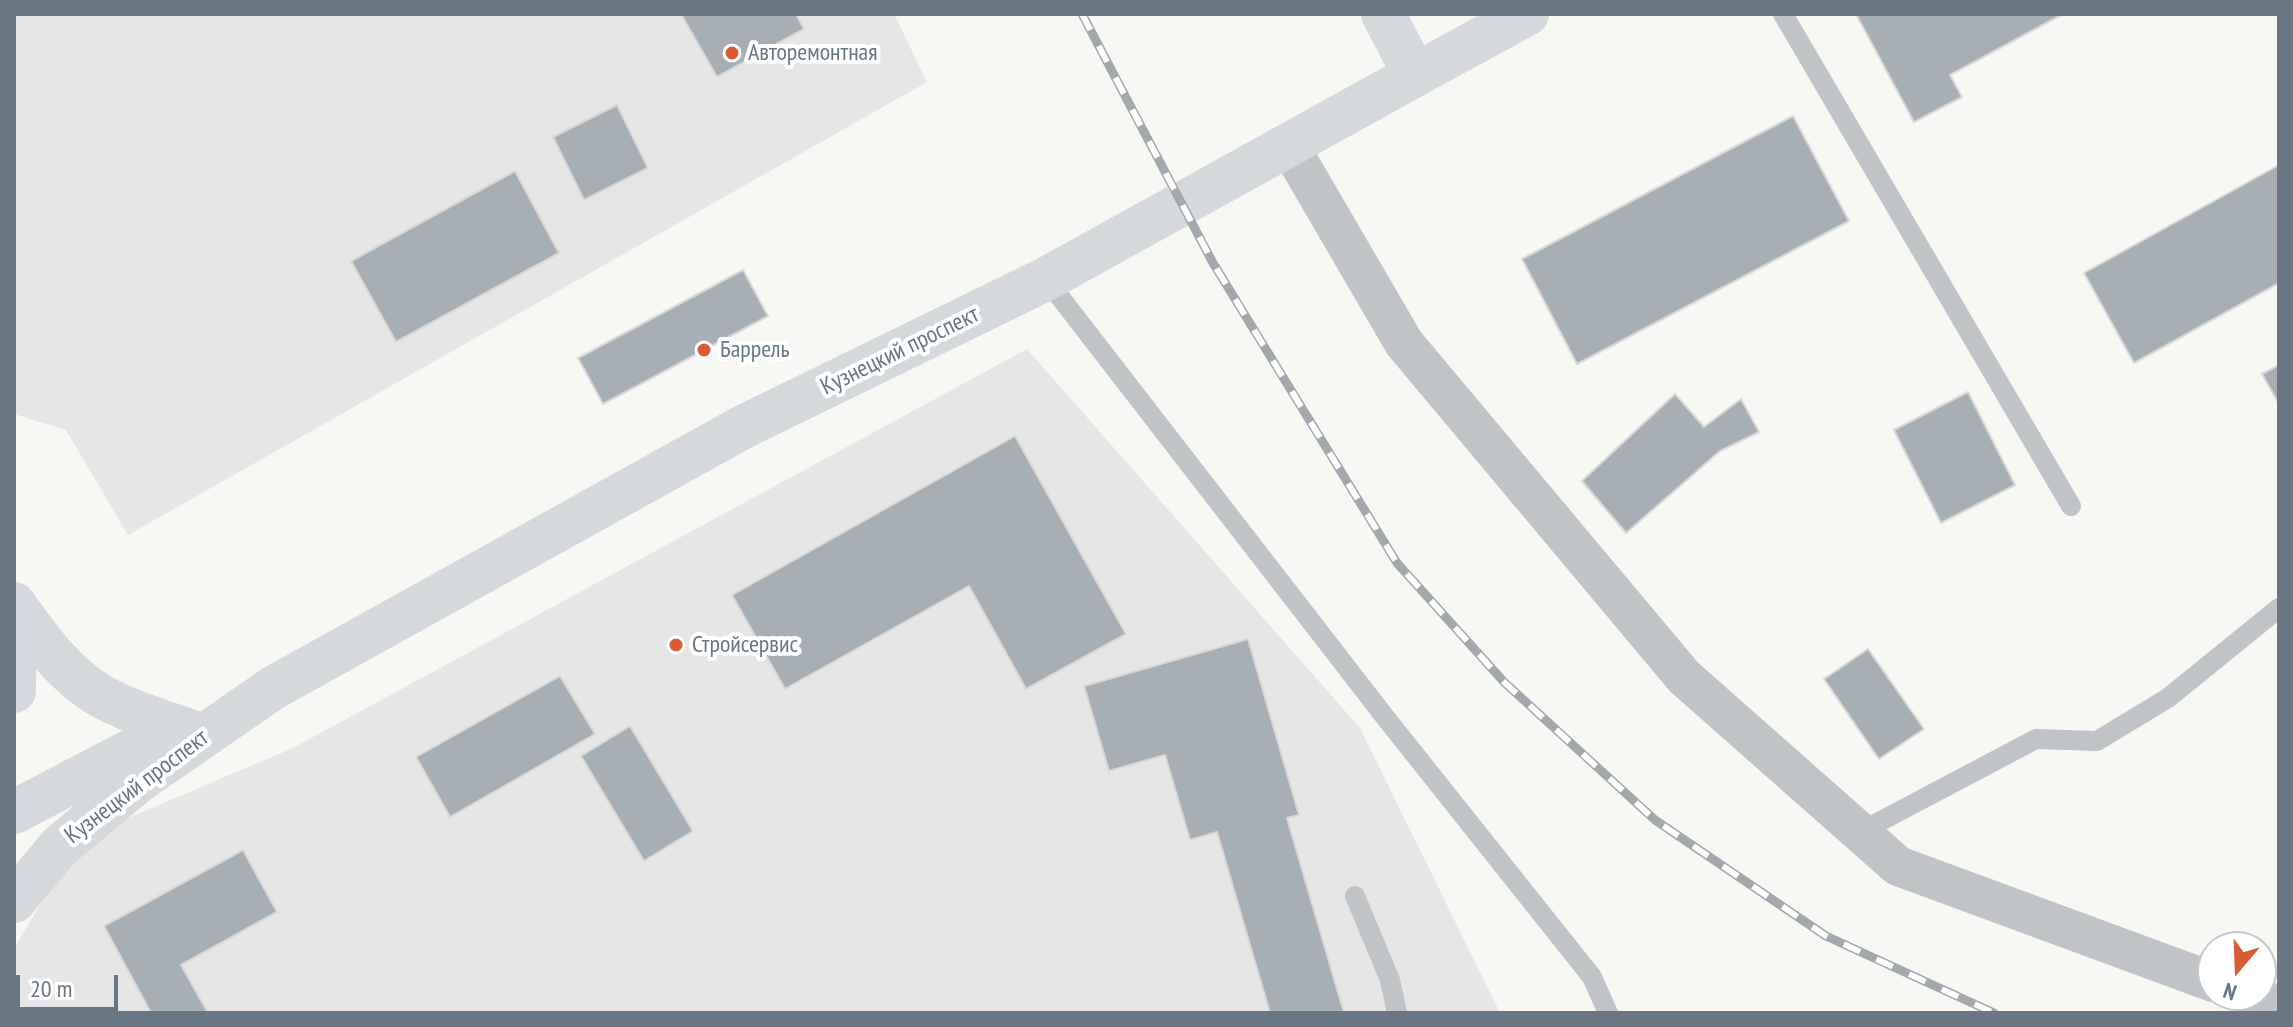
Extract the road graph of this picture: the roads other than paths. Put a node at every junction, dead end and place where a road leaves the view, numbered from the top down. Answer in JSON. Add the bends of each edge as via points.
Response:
{"nodes":[{"id":1,"x":1383,"y":14,"type":"edge"},
{"id":2,"x":1527,"y":14,"type":"edge"},
{"id":3,"x":1783,"y":14,"type":"edge"},
{"id":4,"x":1415,"y":75,"type":"junction"},
{"id":5,"x":1288,"y":144,"type":"junction"},
{"id":6,"x":1046,"y":279,"type":"junction"},
{"id":7,"x":2071,"y":506,"type":"dead end"},
{"id":8,"x":14,"y":604,"type":"edge"},
{"id":9,"x":2279,"y":608,"type":"edge"},
{"id":10,"x":14,"y":659,"type":"edge"},
{"id":11,"x":14,"y":691,"type":"edge"},
{"id":12,"x":190,"y":731,"type":"junction"},
{"id":13,"x":14,"y":812,"type":"edge"},
{"id":14,"x":1860,"y":832,"type":"junction"},
{"id":15,"x":1355,"y":896,"type":"dead end"},
{"id":16,"x":14,"y":901,"type":"edge"},
{"id":17,"x":2197,"y":976,"type":"edge"},
{"id":18,"x":1397,"y":1013,"type":"edge"},
{"id":19,"x":1608,"y":1013,"type":"edge"}],
"edges":[{"from":1,"to":4,"type":"main road"},
{"from":2,"to":4,"type":"main road","name":"Кузнецкий проспект"},
{"from":3,"to":7,"type":"lane"},
{"from":4,"to":5,"type":"main road","name":"Кузнецкий проспект"},
{"from":5,"to":6,"type":"main road","name":"Кузнецкий проспект"},
{"from":5,"to":14,"type":"street","via":[[1404,343],[1684,677]]},
{"from":6,"to":12,"type":"main road","name":"Кузнецкий проспект","via":[[743,427]]},
{"from":6,"to":19,"type":"lane","via":[[1592,977]]},
{"from":8,"to":12,"type":"main road","via":[[78,680],[99,695]]},
{"from":9,"to":14,"type":"lane","via":[[2168,698],[2097,741],[2036,739]]},
{"from":10,"to":11,"type":"main road"},
{"from":12,"to":13,"type":"main road","name":"Кузнецкий проспект"},
{"from":12,"to":16,"type":"main road","name":"Кузнецкий проспект","via":[[59,847]]},
{"from":14,"to":17,"type":"street","via":[[1898,866]]},
{"from":15,"to":18,"type":"lane","via":[[1390,980]]}]}
